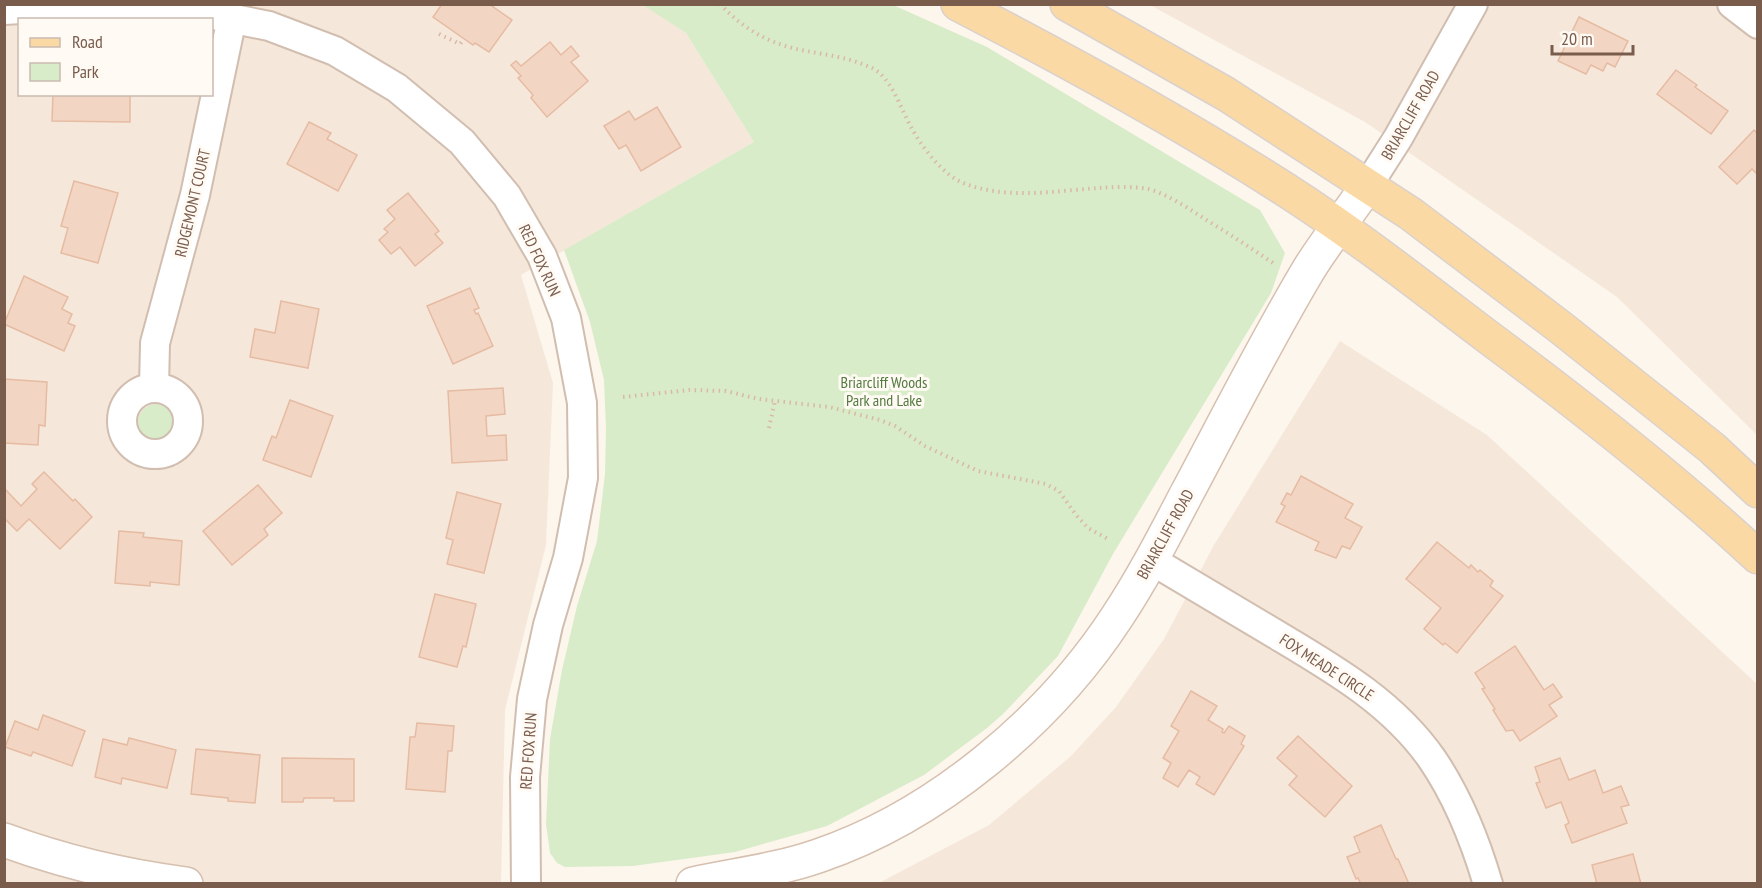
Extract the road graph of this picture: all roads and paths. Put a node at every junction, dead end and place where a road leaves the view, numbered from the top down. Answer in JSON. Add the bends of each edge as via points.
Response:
{"nodes":[{"id":1,"x":720,"y":4,"type":"edge"},
{"id":2,"x":958,"y":4,"type":"edge"},
{"id":3,"x":1067,"y":4,"type":"edge"},
{"id":4,"x":1473,"y":4,"type":"edge"},
{"id":5,"x":1732,"y":4,"type":"edge"},
{"id":6,"x":4,"y":10,"type":"edge"},
{"id":7,"x":232,"y":18,"type":"junction"},
{"id":8,"x":1758,"y":24,"type":"edge"},
{"id":9,"x":439,"y":34,"type":"dead end"},
{"id":10,"x":464,"y":39,"type":"dead end"},
{"id":11,"x":1368,"y":185,"type":"junction"},
{"id":12,"x":1340,"y":226,"type":"junction"},
{"id":13,"x":1276,"y":265,"type":"dead end"},
{"id":14,"x":154,"y":388,"type":"dead end"},
{"id":15,"x":623,"y":397,"type":"dead end"},
{"id":16,"x":775,"y":401,"type":"junction"},
{"id":17,"x":769,"y":428,"type":"dead end"},
{"id":18,"x":1758,"y":491,"type":"edge"},
{"id":19,"x":1110,"y":540,"type":"dead end"},
{"id":20,"x":1758,"y":557,"type":"edge"},
{"id":21,"x":1151,"y":560,"type":"junction"},
{"id":22,"x":4,"y":840,"type":"edge"},
{"id":23,"x":770,"y":876,"type":"edge"},
{"id":24,"x":186,"y":884,"type":"edge"},
{"id":25,"x":526,"y":884,"type":"edge"},
{"id":26,"x":693,"y":884,"type":"edge"},
{"id":27,"x":1488,"y":884,"type":"edge"}],
"edges":[{"from":1,"to":13,"type":"path","via":[[747,29],[765,39],[858,61],[876,70],[926,148],[945,171],[962,182],[1016,193],[1113,187],[1148,189],[1182,204]]},
{"from":2,"to":12,"type":"main road","via":[[1163,116]]},
{"from":3,"to":11,"type":"main road","via":[[1226,94]]},
{"from":4,"to":11,"type":"street","name":"BRIARCLIFF ROAD"},
{"from":5,"to":8,"type":"street"},
{"from":6,"to":7,"type":"street","name":"RED FOX RUN","via":[[91,5],[194,11]]},
{"from":7,"to":14,"type":"street","name":"RIDGEMONT COURT","via":[[195,195],[155,344]]},
{"from":7,"to":25,"type":"street","name":"RED FOX RUN","via":[[269,26],[335,51],[397,88],[462,142],[507,195],[542,256],[566,318],[582,403],[583,478],[568,558],[532,699],[525,777]]},
{"from":9,"to":10,"type":"path","via":[[460,44]]},
{"from":11,"to":12,"type":"street","name":"BRIARCLIFF ROAD"},
{"from":11,"to":18,"type":"main road","via":[[1560,327],[1712,448]]},
{"from":12,"to":20,"type":"main road","via":[[1548,381]]},
{"from":12,"to":21,"type":"street","name":"BRIARCLIFF ROAD","via":[[1310,267]]},
{"from":15,"to":16,"type":"path","via":[[709,390]]},
{"from":16,"to":17,"type":"path"},
{"from":16,"to":19,"type":"path","via":[[829,407],[880,420],[978,471],[1046,484],[1059,491],[1088,528]]},
{"from":21,"to":23,"type":"street","name":"BRIARCLIFF ROAD","via":[[1116,618],[1069,680],[1014,736],[963,778],[886,827]]},
{"from":21,"to":27,"type":"street","name":"FOX MEADE CIRCLE","via":[[1340,672],[1387,707],[1431,758],[1456,798]]},
{"from":22,"to":24,"type":"street","via":[[51,857],[137,878]]},
{"from":23,"to":26,"type":"street","name":"BRIARCLIFF ROAD"}]}
